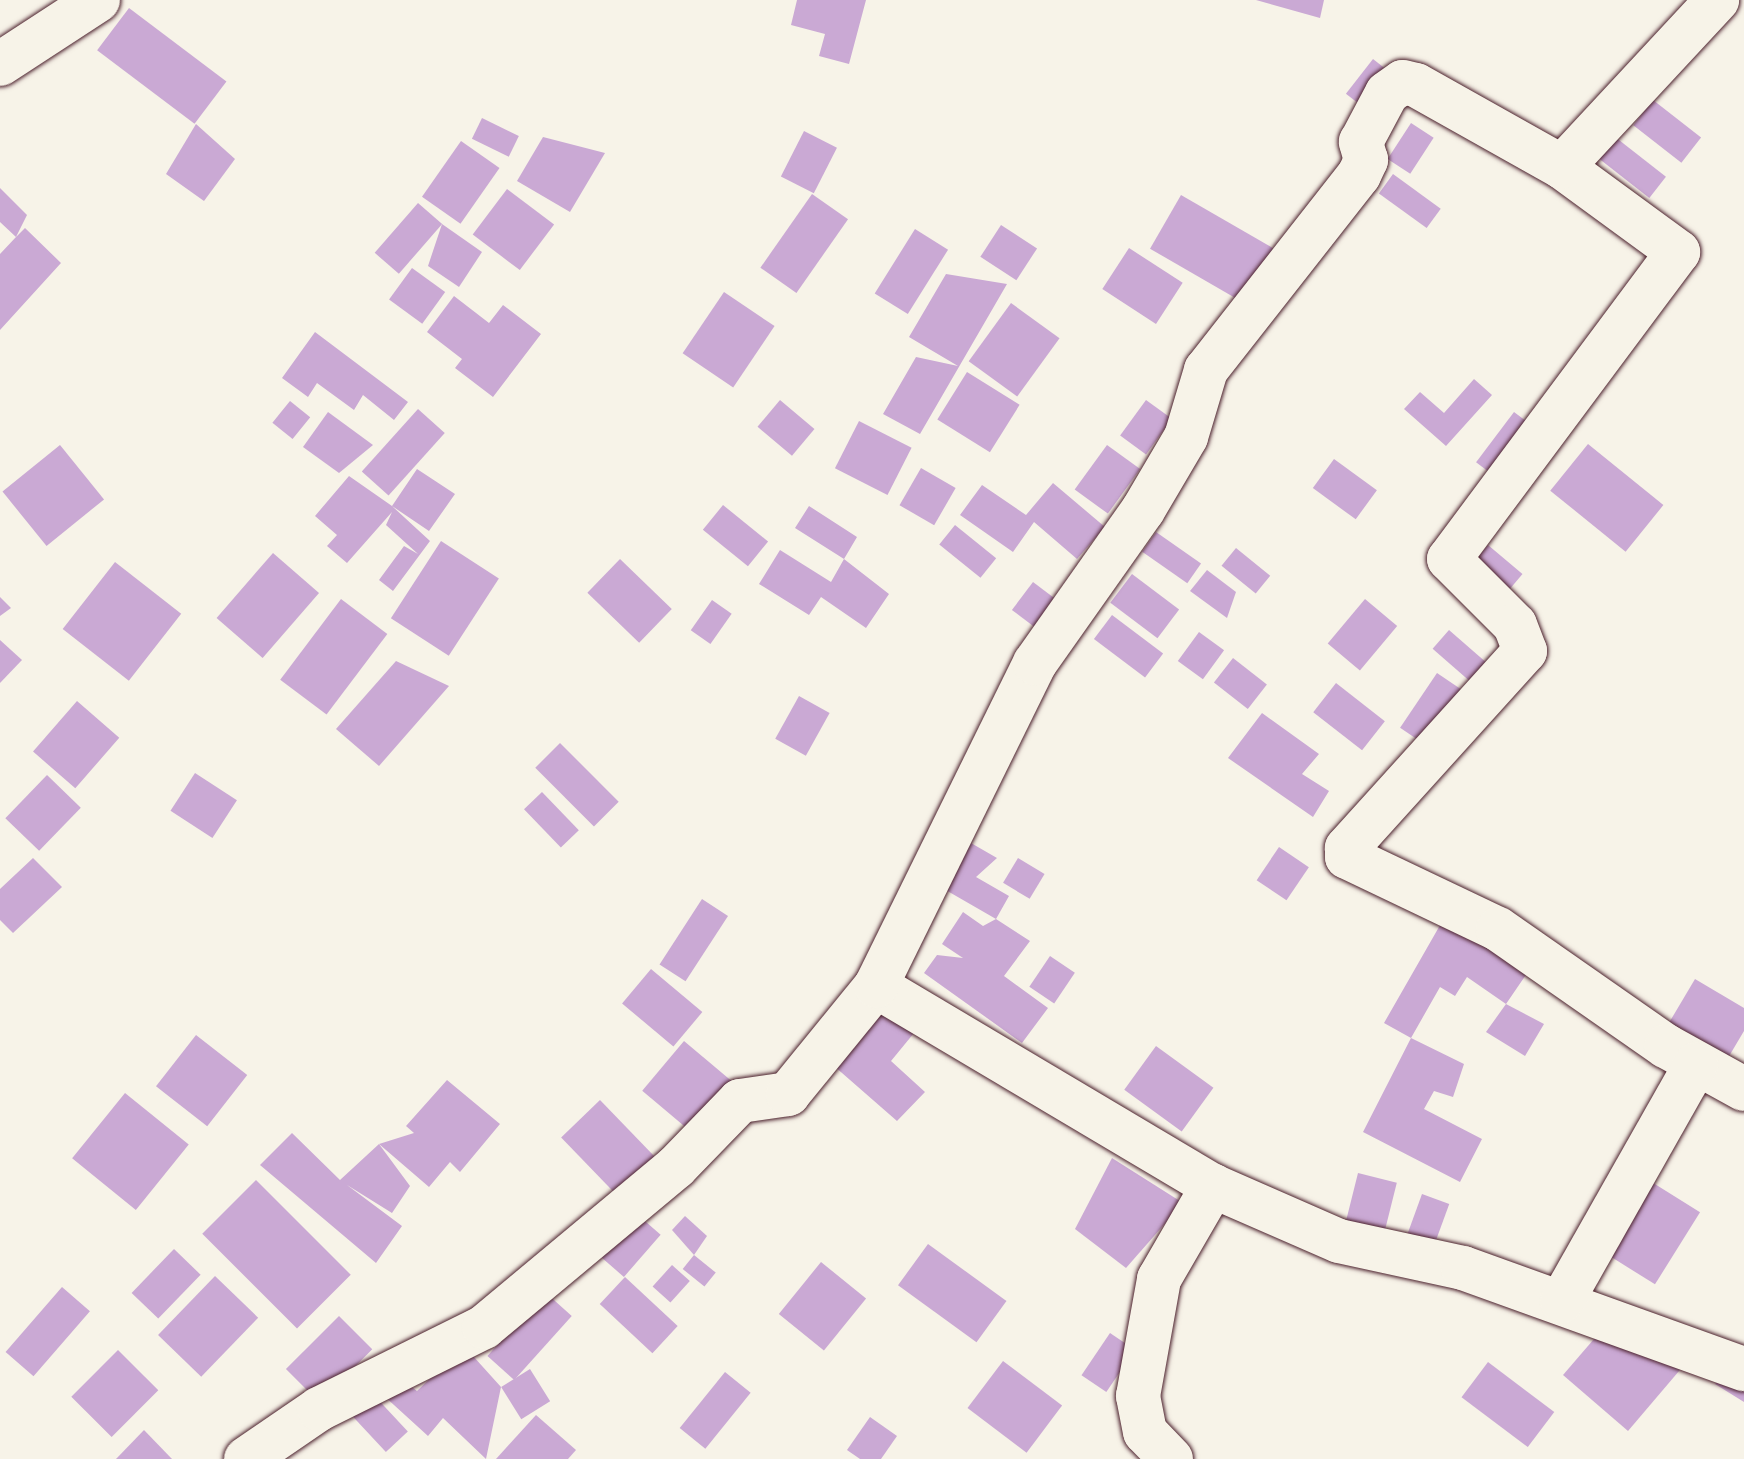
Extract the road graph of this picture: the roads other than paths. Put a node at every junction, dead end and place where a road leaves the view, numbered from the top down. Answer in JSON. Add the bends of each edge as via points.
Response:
{"nodes":[{"id":1,"x":98,"y":0,"type":"edge"},
{"id":2,"x":1717,"y":0,"type":"edge"},
{"id":3,"x":0,"y":64,"type":"edge"},
{"id":4,"x":1562,"y":167,"type":"junction"},
{"id":5,"x":876,"y":986,"type":"junction"},
{"id":6,"x":1696,"y":1064,"type":"junction"},
{"id":7,"x":1744,"y":1089,"type":"edge"},
{"id":8,"x":1213,"y":1186,"type":"junction"},
{"id":9,"x":1562,"y":1301,"type":"junction"},
{"id":10,"x":1744,"y":1369,"type":"edge"},
{"id":11,"x":246,"y":1459,"type":"edge"},
{"id":12,"x":1171,"y":1459,"type":"edge"}],
"edges":[{"from":1,"to":3,"type":"street"},
{"from":2,"to":4,"type":"street"},
{"from":4,"to":5,"type":"street","via":[[1416,85],[1403,82],[1387,93],[1361,142],[1366,160],[1359,175],[1206,370],[1186,437],[1151,498],[1035,663]]},
{"from":4,"to":6,"type":"street","via":[[1678,252],[1449,559],[1515,625],[1525,651],[1347,848],[1347,857],[1560,966]]},
{"from":5,"to":8,"type":"street"},
{"from":5,"to":11,"type":"street","via":[[788,1094],[740,1101],[676,1167],[484,1327],[319,1409]]},
{"from":6,"to":7,"type":"street"},
{"from":6,"to":9,"type":"street"},
{"from":8,"to":9,"type":"street","via":[[1339,1241],[1463,1268]]},
{"from":8,"to":12,"type":"street","via":[[1159,1279],[1138,1396],[1145,1432]]},
{"from":9,"to":10,"type":"street"}]}
